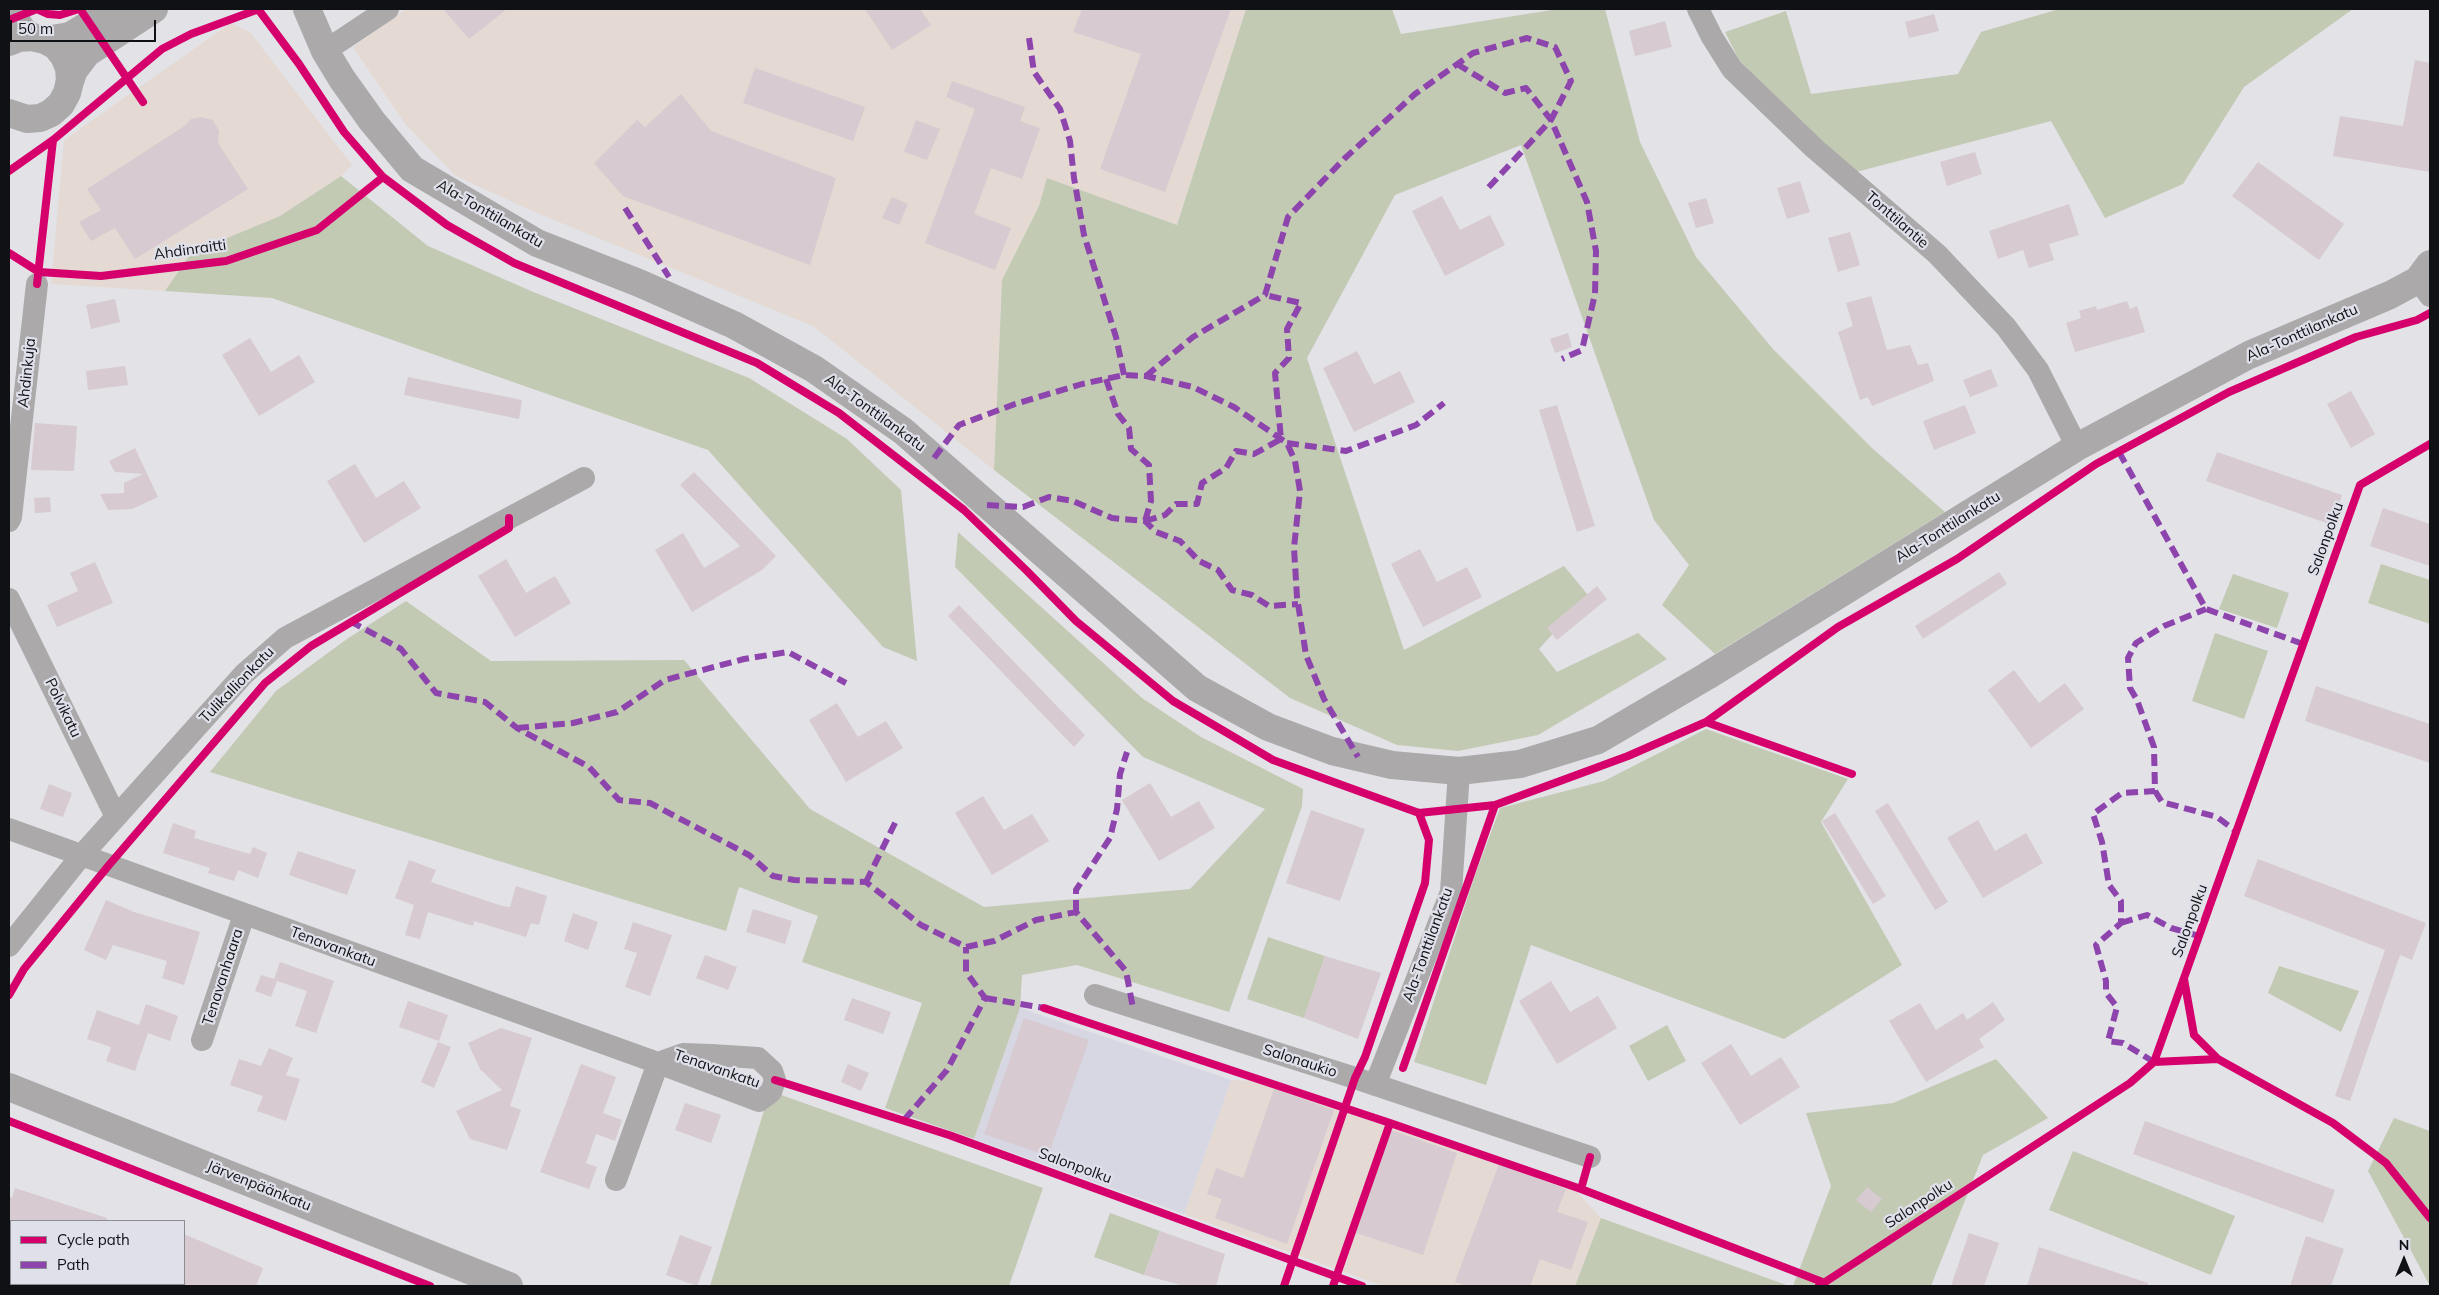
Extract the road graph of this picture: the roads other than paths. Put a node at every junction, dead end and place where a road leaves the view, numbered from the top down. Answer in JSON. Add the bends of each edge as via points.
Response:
{"nodes":[{"id":1,"x":13,"y":9,"type":"edge"},
{"id":2,"x":115,"y":9,"type":"edge"},
{"id":3,"x":154,"y":9,"type":"edge"},
{"id":4,"x":287,"y":9,"type":"edge"},
{"id":5,"x":307,"y":9,"type":"edge"},
{"id":6,"x":388,"y":9,"type":"edge"},
{"id":7,"x":1698,"y":9,"type":"edge"},
{"id":8,"x":28,"y":40,"type":"edge"},
{"id":9,"x":325,"y":51,"type":"junction"},
{"id":10,"x":70,"y":84,"type":"junction"},
{"id":11,"x":12,"y":116,"type":"edge"},
{"id":12,"x":2426,"y":280,"type":"edge"},
{"id":13,"x":37,"y":284,"type":"dead end"},
{"id":14,"x":2077,"y":447,"type":"junction"},
{"id":15,"x":584,"y":478,"type":"dead end"},
{"id":16,"x":9,"y":520,"type":"edge"},
{"id":17,"x":9,"y":599,"type":"edge"},
{"id":18,"x":1459,"y":771,"type":"junction"},
{"id":19,"x":116,"y":817,"type":"junction"},
{"id":20,"x":9,"y":830,"type":"edge"},
{"id":21,"x":81,"y":856,"type":"junction"},
{"id":22,"x":244,"y":915,"type":"junction"},
{"id":23,"x":9,"y":946,"type":"edge"},
{"id":24,"x":1095,"y":995,"type":"dead end"},
{"id":25,"x":202,"y":1040,"type":"dead end"},
{"id":26,"x":1375,"y":1085,"type":"junction"},
{"id":27,"x":9,"y":1087,"type":"edge"},
{"id":28,"x":1590,"y":1157,"type":"dead end"},
{"id":29,"x":616,"y":1180,"type":"dead end"},
{"id":30,"x":509,"y":1286,"type":"edge"}],
"edges":[{"from":1,"to":8,"type":"street"},
{"from":2,"to":8,"type":"street","via":[[70,36]]},
{"from":3,"to":10,"type":"street","via":[[87,53],[74,70]]},
{"from":4,"to":9,"type":"street","name":"Ala-Tonttilankatu"},
{"from":5,"to":9,"type":"street","name":"Ala-Tonttilankatu"},
{"from":6,"to":9,"type":"street"},
{"from":7,"to":14,"type":"street","name":"Tonttilantie","via":[[1732,69],[1814,148],[1937,254],[2006,327],[2038,370]]},
{"from":8,"to":10,"type":"street","via":[[56,46],[69,68]]},
{"from":9,"to":18,"type":"street","name":"Ala-Tonttilankatu","via":[[372,121],[412,170],[536,243],[734,325],[814,368],[903,431],[1197,688],[1268,727],[1332,751],[1392,765]]},
{"from":10,"to":11,"type":"street","via":[[61,104],[52,112],[40,118]]},
{"from":12,"to":14,"type":"street","name":"Ala-Tonttilankatu","via":[[2249,355]]},
{"from":13,"to":16,"type":"street","name":"Ahdinkuja"},
{"from":14,"to":18,"type":"street","name":"Ala-Tonttilankatu","via":[[1598,740],[1520,764]]},
{"from":15,"to":19,"type":"street","name":"Tulikallionkatu","via":[[285,638],[244,674]]},
{"from":17,"to":19,"type":"street","name":"Polvikatu"},
{"from":18,"to":26,"type":"street","name":"Ala-Tonttilankatu","via":[[1451,892]]},
{"from":19,"to":21,"type":"street","name":"Tulikallionkatu"},
{"from":20,"to":21,"type":"street","name":"Tenavankatu"},
{"from":21,"to":22,"type":"street","name":"Tenavankatu"},
{"from":21,"to":23,"type":"street","name":"Tulikallionkatu"},
{"from":22,"to":25,"type":"street","name":"Tenavanhaara"},
{"from":22,"to":29,"type":"street","name":"Tenavankatu","via":[[658,1063]]},
{"from":24,"to":26,"type":"street","name":"Salonaukio"},
{"from":26,"to":28,"type":"street","name":"Salonaukio"},
{"from":27,"to":30,"type":"street","name":"Järvenpäänkatu"}]}
